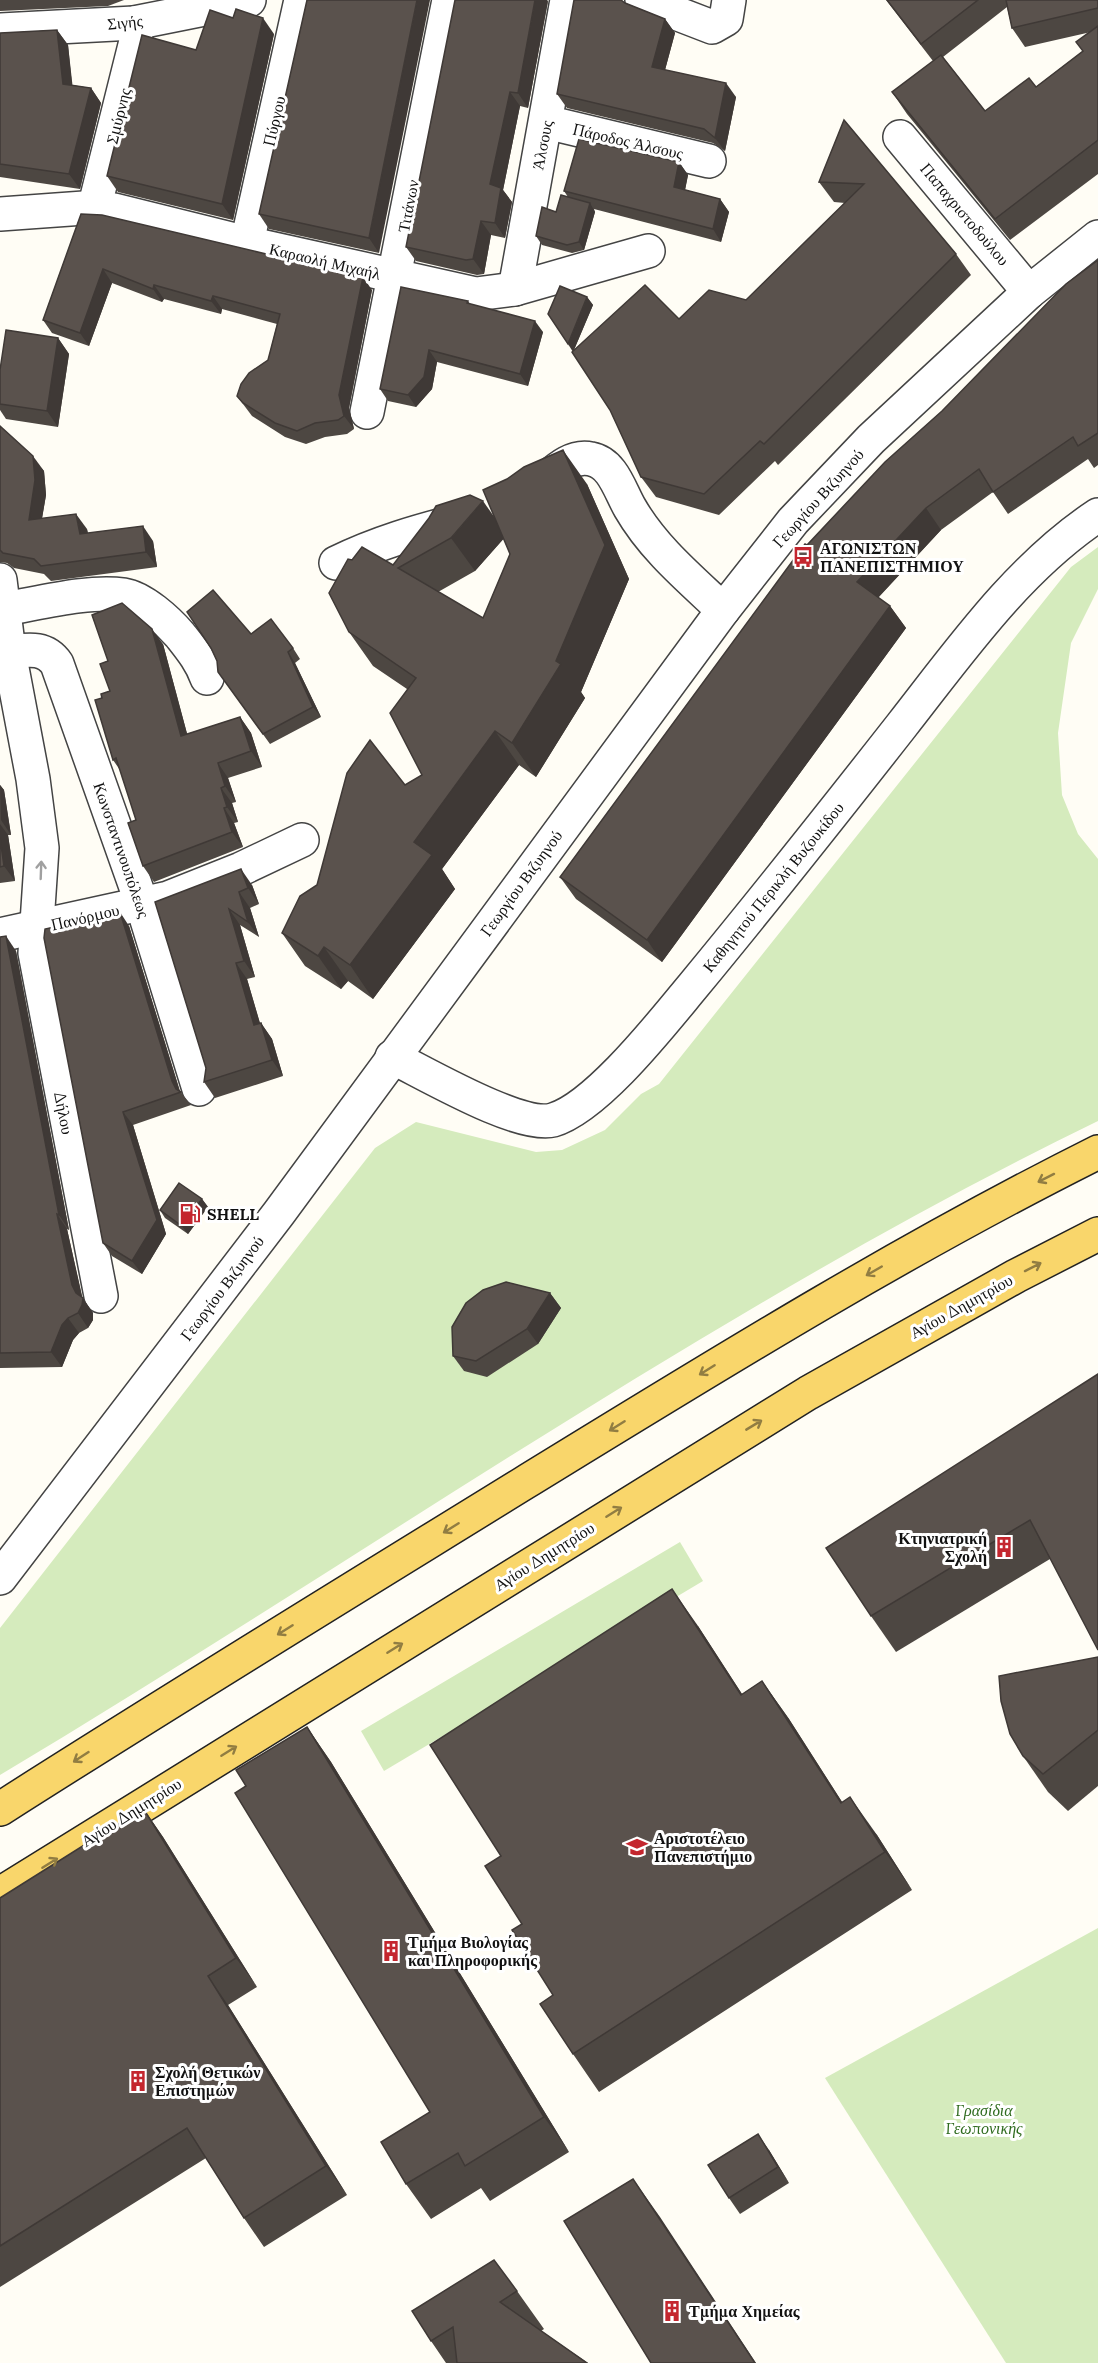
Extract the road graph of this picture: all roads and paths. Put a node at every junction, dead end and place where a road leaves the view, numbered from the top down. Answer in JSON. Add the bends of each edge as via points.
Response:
{"nodes":[{"id":1,"x":249,"y":0,"type":"edge"},
{"id":2,"x":301,"y":0,"type":"edge"},
{"id":3,"x":449,"y":0,"type":"edge"},
{"id":4,"x":567,"y":0,"type":"edge"},
{"id":5,"x":642,"y":0,"type":"edge"},
{"id":6,"x":729,"y":0,"type":"edge"},
{"id":7,"x":134,"y":23,"type":"junction"},
{"id":8,"x":0,"y":30,"type":"edge"},
{"id":9,"x":546,"y":122,"type":"junction"},
{"id":10,"x":900,"y":137,"type":"dead end"},
{"id":11,"x":709,"y":161,"type":"dead end"},
{"id":12,"x":94,"y":209,"type":"junction"},
{"id":13,"x":0,"y":214,"type":"edge"},
{"id":14,"x":1098,"y":237,"type":"edge"},
{"id":15,"x":247,"y":243,"type":"junction"},
{"id":16,"x":648,"y":251,"type":"dead end"},
{"id":17,"x":394,"y":277,"type":"junction"},
{"id":18,"x":515,"y":289,"type":"junction"},
{"id":19,"x":1029,"y":292,"type":"junction"},
{"id":20,"x":367,"y":412,"type":"dead end"},
{"id":21,"x":1098,"y":514,"type":"edge"},
{"id":22,"x":336,"y":562,"type":"dead end"},
{"id":23,"x":2,"y":594,"type":"edge"},
{"id":24,"x":723,"y":610,"type":"junction"},
{"id":25,"x":9,"y":652,"type":"junction"},
{"id":26,"x":207,"y":678,"type":"dead end"},
{"id":27,"x":302,"y":840,"type":"dead end"},
{"id":28,"x":142,"y":904,"type":"junction"},
{"id":29,"x":36,"y":928,"type":"junction"},
{"id":30,"x":0,"y":935,"type":"edge"},
{"id":31,"x":392,"y":1057,"type":"junction"},
{"id":32,"x":199,"y":1089,"type":"dead end"},
{"id":33,"x":1098,"y":1152,"type":"edge"},
{"id":34,"x":1098,"y":1234,"type":"edge"},
{"id":35,"x":101,"y":1296,"type":"dead end"},
{"id":36,"x":0,"y":1578,"type":"edge"},
{"id":37,"x":0,"y":1809,"type":"edge"},
{"id":38,"x":0,"y":1894,"type":"edge"}],
"edges":[{"from":1,"to":7,"type":"street","name":"Σιγής"},
{"from":2,"to":15,"type":"street","name":"Πύργου"},
{"from":3,"to":17,"type":"street","name":"Τιτάνων"},
{"from":4,"to":9,"type":"street","name":"Άλσους"},
{"from":5,"to":6,"type":"street","via":[[712,27],[726,19]]},
{"from":7,"to":8,"type":"street","name":"Σιγής"},
{"from":7,"to":12,"type":"street","name":"Σμύρνης","via":[[136,41]]},
{"from":9,"to":11,"type":"street","name":"Πάροδος Άλσους"},
{"from":9,"to":18,"type":"street","name":"Άλσους"},
{"from":10,"to":19,"type":"street","name":"Παπαχριστοδούλου"},
{"from":12,"to":13,"type":"street","name":"Καραολή Μιχαήλ"},
{"from":12,"to":15,"type":"street","name":"Καραολή Μιχαήλ","via":[[135,214]]},
{"from":14,"to":19,"type":"street","name":"Γεωργίου Βιζυηνού"},
{"from":15,"to":17,"type":"street","name":"Καραολή Μιχαήλ"},
{"from":16,"to":18,"type":"street","name":"Καραολή Μιχαήλ"},
{"from":17,"to":18,"type":"street","name":"Καραολή Μιχαήλ","via":[[476,294]]},
{"from":17,"to":20,"type":"street","name":"Τιτάνων"},
{"from":19,"to":24,"type":"street","name":"Γεωργίου Βιζυηνού","via":[[857,453],[793,521]]},
{"from":21,"to":31,"type":"street","name":"Καθηγητού Περικλή Βυζουκίδου","via":[[1033,569],[985,620],[738,932],[638,1052],[584,1102],[553,1120],[520,1117]]},
{"from":22,"to":24,"type":"street","via":[[399,536],[501,507],[531,491],[565,464],[580,458],[593,459],[613,475],[656,545]]},
{"from":23,"to":25,"type":"street"},
{"from":23,"to":26,"type":"street","via":[[124,595],[135,599],[169,622],[202,664]]},
{"from":24,"to":31,"type":"street","name":"Γεωργίου Βιζυηνού"},
{"from":25,"to":28,"type":"street","name":"Κωνσταντινουπόλεως","via":[[40,651],[49,654],[57,664]]},
{"from":29,"to":25,"type":"street","one_way":true,"via":[[42,848]]},
{"from":27,"to":28,"type":"street","name":"Πανόρμου","via":[[241,869],[168,898]]},
{"from":28,"to":29,"type":"street","name":"Πανόρμου"},
{"from":28,"to":32,"type":"street","name":"Κωνσταντινουπόλεως"},
{"from":29,"to":30,"type":"street","name":"Πανόρμου"},
{"from":29,"to":35,"type":"street","name":"Δήλου","via":[[40,988]]},
{"from":31,"to":36,"type":"street","name":"Γεωργίου Βιζυηνού"},
{"from":33,"to":37,"type":"main road","one_way":true,"via":[[959,1223],[749,1344]]},
{"from":38,"to":34,"type":"main road","name":"Αγίου Δημητρίου","one_way":true,"via":[[808,1393],[1016,1275]]}]}
